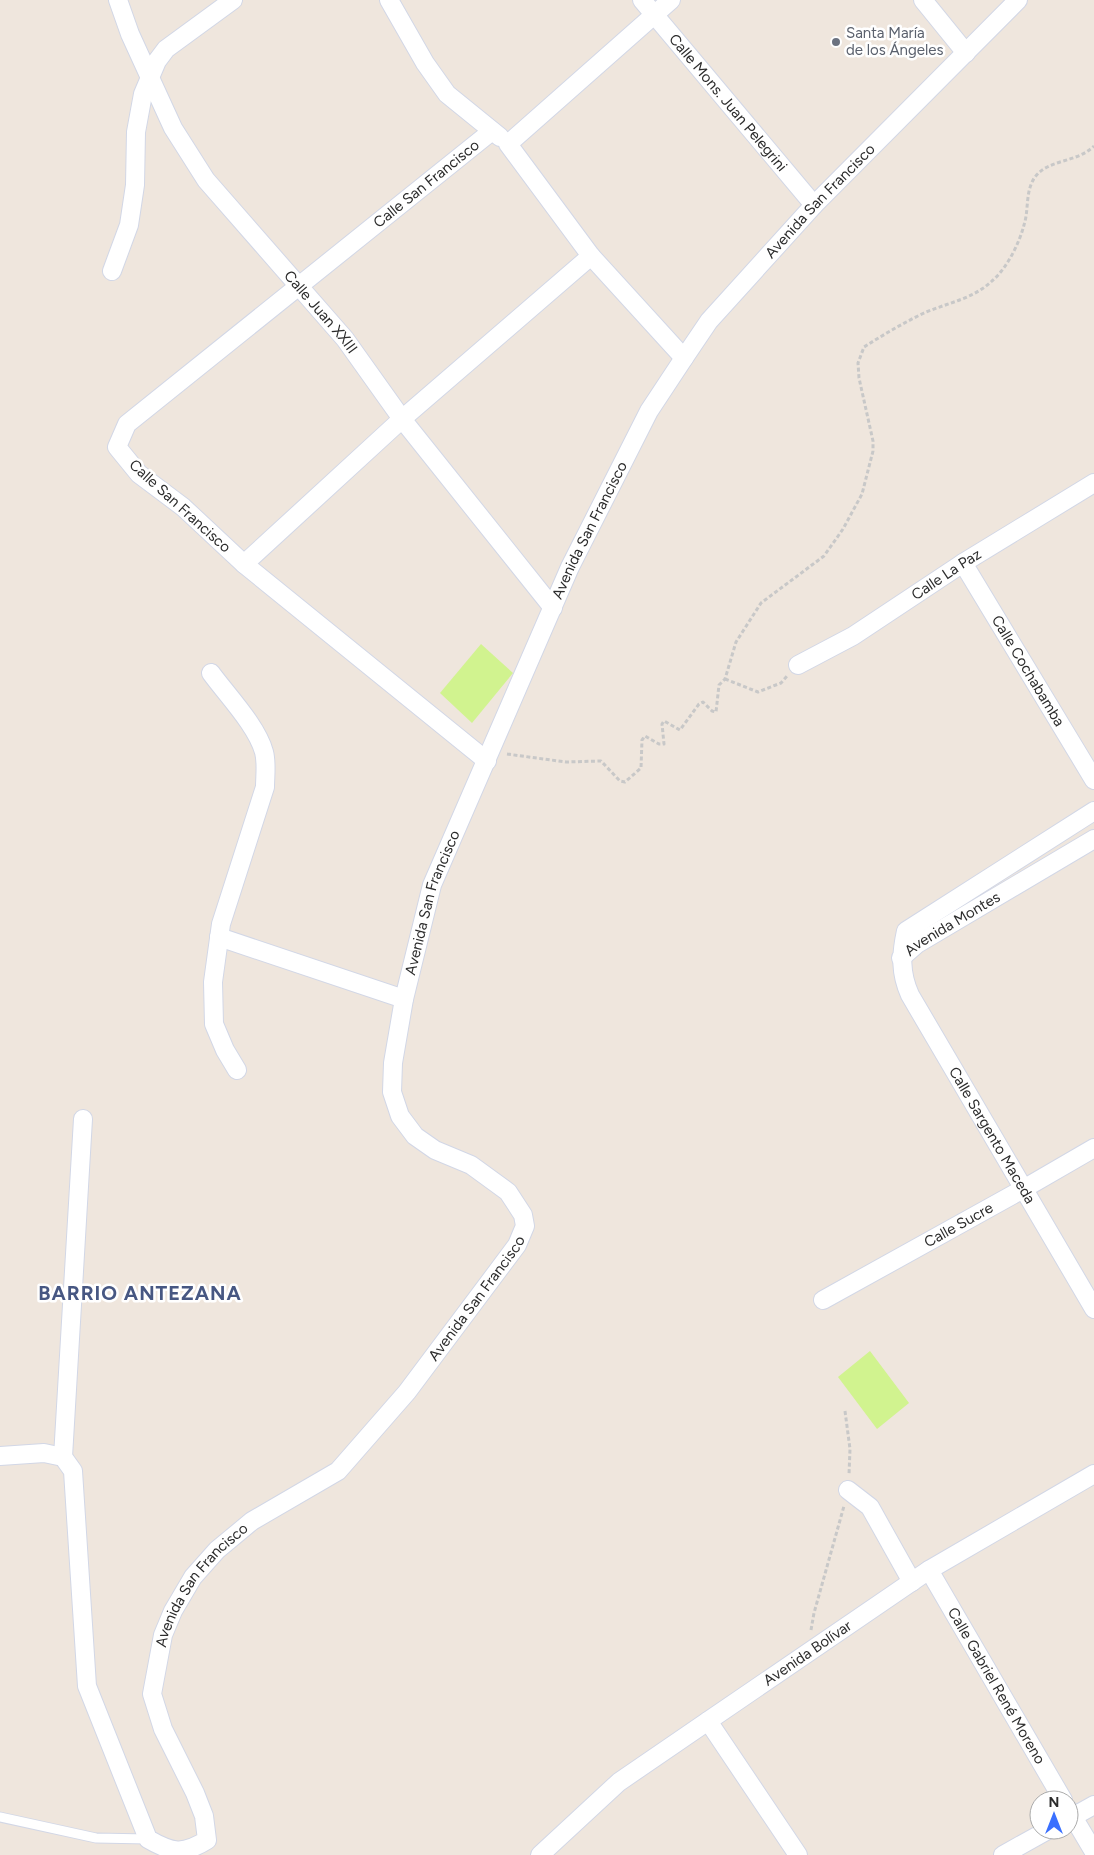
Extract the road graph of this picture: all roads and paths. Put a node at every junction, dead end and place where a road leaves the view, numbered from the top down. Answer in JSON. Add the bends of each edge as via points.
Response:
{"nodes":[{"id":1,"x":118,"y":0,"type":"edge"},
{"id":2,"x":233,"y":0,"type":"edge"},
{"id":3,"x":389,"y":0,"type":"edge"},
{"id":4,"x":642,"y":0,"type":"edge"},
{"id":5,"x":671,"y":0,"type":"edge"},
{"id":6,"x":923,"y":0,"type":"edge"},
{"id":7,"x":1018,"y":0,"type":"edge"},
{"id":8,"x":654,"y":15,"type":"junction"},
{"id":9,"x":966,"y":53,"type":"junction"},
{"id":10,"x":150,"y":78,"type":"junction"},
{"id":11,"x":492,"y":131,"type":"junction"},
{"id":12,"x":508,"y":144,"type":"junction"},
{"id":13,"x":1094,"y":146,"type":"edge"},
{"id":14,"x":814,"y":204,"type":"junction"},
{"id":15,"x":591,"y":256,"type":"junction"},
{"id":16,"x":112,"y":271,"type":"dead end"},
{"id":17,"x":299,"y":286,"type":"junction"},
{"id":18,"x":684,"y":358,"type":"junction"},
{"id":19,"x":402,"y":419,"type":"junction"},
{"id":20,"x":1094,"y":483,"type":"edge"},
{"id":21,"x":963,"y":563,"type":"junction"},
{"id":22,"x":244,"y":564,"type":"junction"},
{"id":23,"x":553,"y":608,"type":"junction"},
{"id":24,"x":798,"y":665,"type":"joint"},
{"id":25,"x":211,"y":673,"type":"dead end"},
{"id":26,"x":725,"y":679,"type":"junction"},
{"id":27,"x":489,"y":756,"type":"junction"},
{"id":28,"x":1094,"y":780,"type":"edge"},
{"id":29,"x":1094,"y":811,"type":"edge"},
{"id":30,"x":1094,"y":839,"type":"edge"},
{"id":31,"x":219,"y":937,"type":"junction"},
{"id":32,"x":901,"y":958,"type":"junction"},
{"id":33,"x":404,"y":999,"type":"junction"},
{"id":34,"x":237,"y":1070,"type":"dead end"},
{"id":35,"x":83,"y":1119,"type":"dead end"},
{"id":36,"x":1094,"y":1148,"type":"edge"},
{"id":37,"x":1025,"y":1188,"type":"junction"},
{"id":38,"x":823,"y":1300,"type":"dead end"},
{"id":39,"x":1094,"y":1309,"type":"edge"},
{"id":40,"x":845,"y":1411,"type":"dead end"},
{"id":41,"x":0,"y":1456,"type":"edge"},
{"id":42,"x":64,"y":1457,"type":"junction"},
{"id":43,"x":1094,"y":1474,"type":"edge"},
{"id":44,"x":848,"y":1490,"type":"junction"},
{"id":45,"x":929,"y":1570,"type":"junction"},
{"id":46,"x":912,"y":1582,"type":"junction"},
{"id":47,"x":813,"y":1651,"type":"junction"},
{"id":48,"x":708,"y":1721,"type":"junction"},
{"id":49,"x":1057,"y":1790,"type":"edge"},
{"id":50,"x":1094,"y":1805,"type":"edge"},
{"id":51,"x":1079,"y":1811,"type":"edge"},
{"id":52,"x":0,"y":1817,"type":"edge"},
{"id":53,"x":1079,"y":1829,"type":"edge"},
{"id":54,"x":148,"y":1839,"type":"junction"},
{"id":55,"x":1030,"y":1840,"type":"edge"},
{"id":56,"x":1094,"y":1852,"type":"edge"},
{"id":57,"x":540,"y":1855,"type":"edge"},
{"id":58,"x":798,"y":1855,"type":"edge"},
{"id":59,"x":1003,"y":1855,"type":"edge"}],
"edges":[{"from":1,"to":10,"type":"street","name":"Calle Juan XXIII"},
{"from":2,"to":10,"type":"street","via":[[166,49]]},
{"from":3,"to":11,"type":"street","via":[[447,94]]},
{"from":4,"to":8,"type":"street","name":"Calle Mons. Juan Pelegrini"},
{"from":5,"to":8,"type":"street"},
{"from":6,"to":9,"type":"street"},
{"from":7,"to":9,"type":"street","name":"Avenida San Francisco"},
{"from":8,"to":12,"type":"street"},
{"from":8,"to":14,"type":"street","name":"Calle Mons. Juan Pelegrini"},
{"from":9,"to":14,"type":"street","name":"Avenida San Francisco"},
{"from":10,"to":16,"type":"street","via":[[136,132],[136,185],[129,225]]},
{"from":10,"to":17,"type":"street","name":"Calle Juan XXIII","via":[[174,128],[206,180]]},
{"from":11,"to":12,"type":"street"},
{"from":11,"to":17,"type":"street","name":"Calle San Francisco"},
{"from":12,"to":15,"type":"street"},
{"from":13,"to":26,"type":"path","via":[[1069,161],[1048,166],[1035,177],[1028,191],[1024,225],[1017,244],[993,280],[972,296],[924,314],[864,347],[858,363],[859,378],[873,451],[862,494],[824,556],[762,603],[753,614],[736,642]]},
{"from":14,"to":18,"type":"street","name":"Avenida San Francisco","via":[[709,321]]},
{"from":15,"to":18,"type":"street"},
{"from":15,"to":19,"type":"street"},
{"from":17,"to":19,"type":"street","name":"Calle Juan XXIII","via":[[345,339]]},
{"from":17,"to":22,"type":"street","name":"Calle San Francisco","via":[[127,424],[118,447],[139,474],[183,507]]},
{"from":18,"to":23,"type":"street","name":"Avenida San Francisco","via":[[649,411],[570,567]]},
{"from":19,"to":22,"type":"street"},
{"from":19,"to":23,"type":"street","name":"Calle Juan XXIII"},
{"from":20,"to":21,"type":"street","name":"Calle La Paz"},
{"from":21,"to":24,"type":"street","name":"Calle La Paz","via":[[854,636]]},
{"from":21,"to":28,"type":"street","name":"Calle Cochabamba"},
{"from":22,"to":27,"type":"street","name":"Calle San Francisco"},
{"from":23,"to":27,"type":"street","name":"Avenida San Francisco"},
{"from":24,"to":26,"type":"path","via":[[781,683],[758,692]]},
{"from":25,"to":31,"type":"street","via":[[258,738],[266,765],[265,787]]},
{"from":26,"to":27,"type":"path","via":[[719,685],[716,712],[703,702],[680,730],[664,721],[664,744],[645,736],[641,768],[625,782],[620,781],[601,761],[566,762]]},
{"from":27,"to":33,"type":"street","name":"Avenida San Francisco","via":[[432,885]]},
{"from":29,"to":32,"type":"street","name":"Avenida Montes","via":[[906,931]]},
{"from":30,"to":32,"type":"street","name":"Avenida Montes","via":[[917,944]]},
{"from":31,"to":33,"type":"street"},
{"from":31,"to":34,"type":"street","via":[[213,982],[214,1024],[224,1050]]},
{"from":32,"to":37,"type":"street","name":"Calle Sargento Maceda","via":[[904,982],[910,995]]},
{"from":33,"to":54,"type":"street","name":"Avenida San Francisco","via":[[393,1063],[392,1092],[400,1116],[415,1136],[435,1150],[471,1165],[508,1192],[523,1215],[525,1226],[517,1245],[407,1392],[338,1470],[252,1521],[217,1550],[193,1577],[163,1635],[152,1694],[163,1729],[201,1808],[207,1840],[194,1850],[170,1852]]},
{"from":35,"to":42,"type":"street"},
{"from":36,"to":37,"type":"street","name":"Calle Sucre"},
{"from":37,"to":38,"type":"street","name":"Calle Sucre"},
{"from":37,"to":39,"type":"street","name":"Calle Sargento Maceda"},
{"from":40,"to":44,"type":"path","via":[[850,1449]]},
{"from":41,"to":42,"type":"street","via":[[44,1453]]},
{"from":42,"to":54,"type":"street","via":[[73,1471],[87,1686]]},
{"from":43,"to":45,"type":"street","name":"Avenida Bolívar"},
{"from":44,"to":46,"type":"street","via":[[870,1507]]},
{"from":44,"to":47,"type":"path","via":[[814,1613]]},
{"from":45,"to":46,"type":"street","name":"Avenida Bolívar"},
{"from":45,"to":49,"type":"street","name":"Calle Gabriel René Moreno"},
{"from":46,"to":47,"type":"street","name":"Avenida Bolívar"},
{"from":47,"to":48,"type":"street","name":"Avenida Bolívar"},
{"from":48,"to":57,"type":"street","name":"Avenida Bolívar","via":[[619,1782]]},
{"from":48,"to":58,"type":"street"},
{"from":50,"to":51,"type":"street"},
{"from":52,"to":54,"type":"lane","via":[[96,1838]]},
{"from":53,"to":56,"type":"street"},
{"from":55,"to":59,"type":"street"}]}
